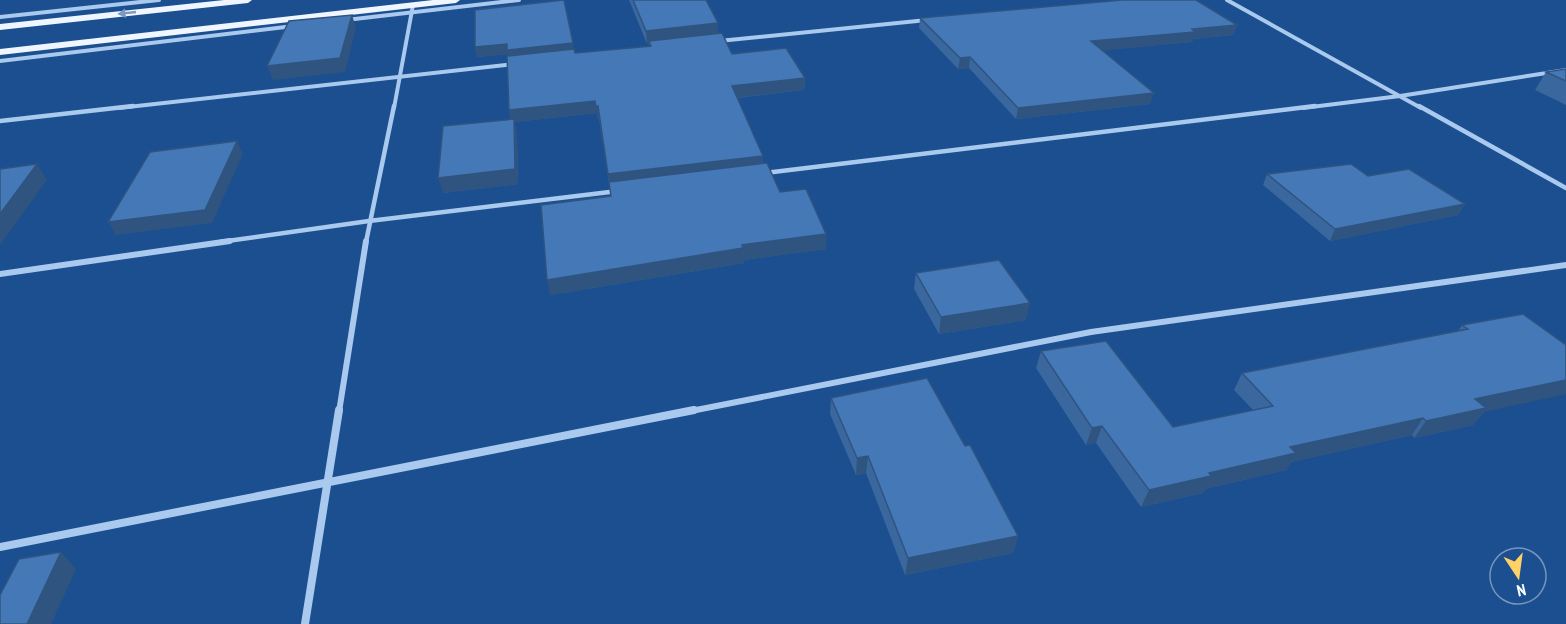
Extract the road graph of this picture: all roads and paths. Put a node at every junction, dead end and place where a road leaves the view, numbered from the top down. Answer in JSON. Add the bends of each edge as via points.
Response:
{"nodes":[{"id":1,"x":159,"y":0,"type":"edge"},
{"id":2,"x":248,"y":0,"type":"edge"},
{"id":3,"x":456,"y":0,"type":"edge"},
{"id":4,"x":519,"y":0,"type":"edge"},
{"id":5,"x":1227,"y":0,"type":"edge"},
{"id":6,"x":412,"y":9,"type":"junction"},
{"id":7,"x":0,"y":17,"type":"edge"},
{"id":8,"x":939,"y":19,"type":"edge"},
{"id":9,"x":341,"y":21,"type":"edge"},
{"id":10,"x":149,"y":23,"type":"junction"},
{"id":11,"x":306,"y":25,"type":"edge"},
{"id":12,"x":0,"y":27,"type":"edge"},
{"id":13,"x":718,"y":41,"type":"edge"},
{"id":14,"x":0,"y":52,"type":"edge"},
{"id":15,"x":0,"y":61,"type":"edge"},
{"id":16,"x":518,"y":64,"type":"edge"},
{"id":17,"x":1566,"y":70,"type":"edge"},
{"id":18,"x":401,"y":77,"type":"junction"},
{"id":19,"x":1400,"y":96,"type":"junction"},
{"id":20,"x":0,"y":121,"type":"edge"},
{"id":21,"x":760,"y":174,"type":"edge"},
{"id":22,"x":1566,"y":188,"type":"edge"},
{"id":23,"x":630,"y":190,"type":"edge"},
{"id":24,"x":369,"y":221,"type":"junction"},
{"id":25,"x":1566,"y":265,"type":"edge"},
{"id":26,"x":0,"y":274,"type":"edge"},
{"id":27,"x":328,"y":481,"type":"junction"},
{"id":28,"x":0,"y":547,"type":"edge"},
{"id":29,"x":305,"y":624,"type":"edge"}],
"edges":[{"from":1,"to":7,"type":"street"},
{"from":2,"to":10,"type":"main road"},
{"from":3,"to":6,"type":"main road"},
{"from":4,"to":6,"type":"street"},
{"from":5,"to":19,"type":"street"},
{"from":6,"to":9,"type":"street"},
{"from":6,"to":10,"type":"main road"},
{"from":6,"to":18,"type":"street"},
{"from":8,"to":13,"type":"street"},
{"from":10,"to":12,"type":"main road","one_way":true},
{"from":10,"to":14,"type":"main road"},
{"from":11,"to":15,"type":"street"},
{"from":16,"to":18,"type":"street"},
{"from":17,"to":19,"type":"street"},
{"from":18,"to":20,"type":"street"},
{"from":18,"to":24,"type":"street"},
{"from":19,"to":21,"type":"street"},
{"from":19,"to":22,"type":"street"},
{"from":23,"to":24,"type":"street"},
{"from":24,"to":26,"type":"street"},
{"from":24,"to":27,"type":"street"},
{"from":25,"to":27,"type":"street","via":[[1091,332]]},
{"from":27,"to":28,"type":"street"},
{"from":27,"to":29,"type":"street"}]}
